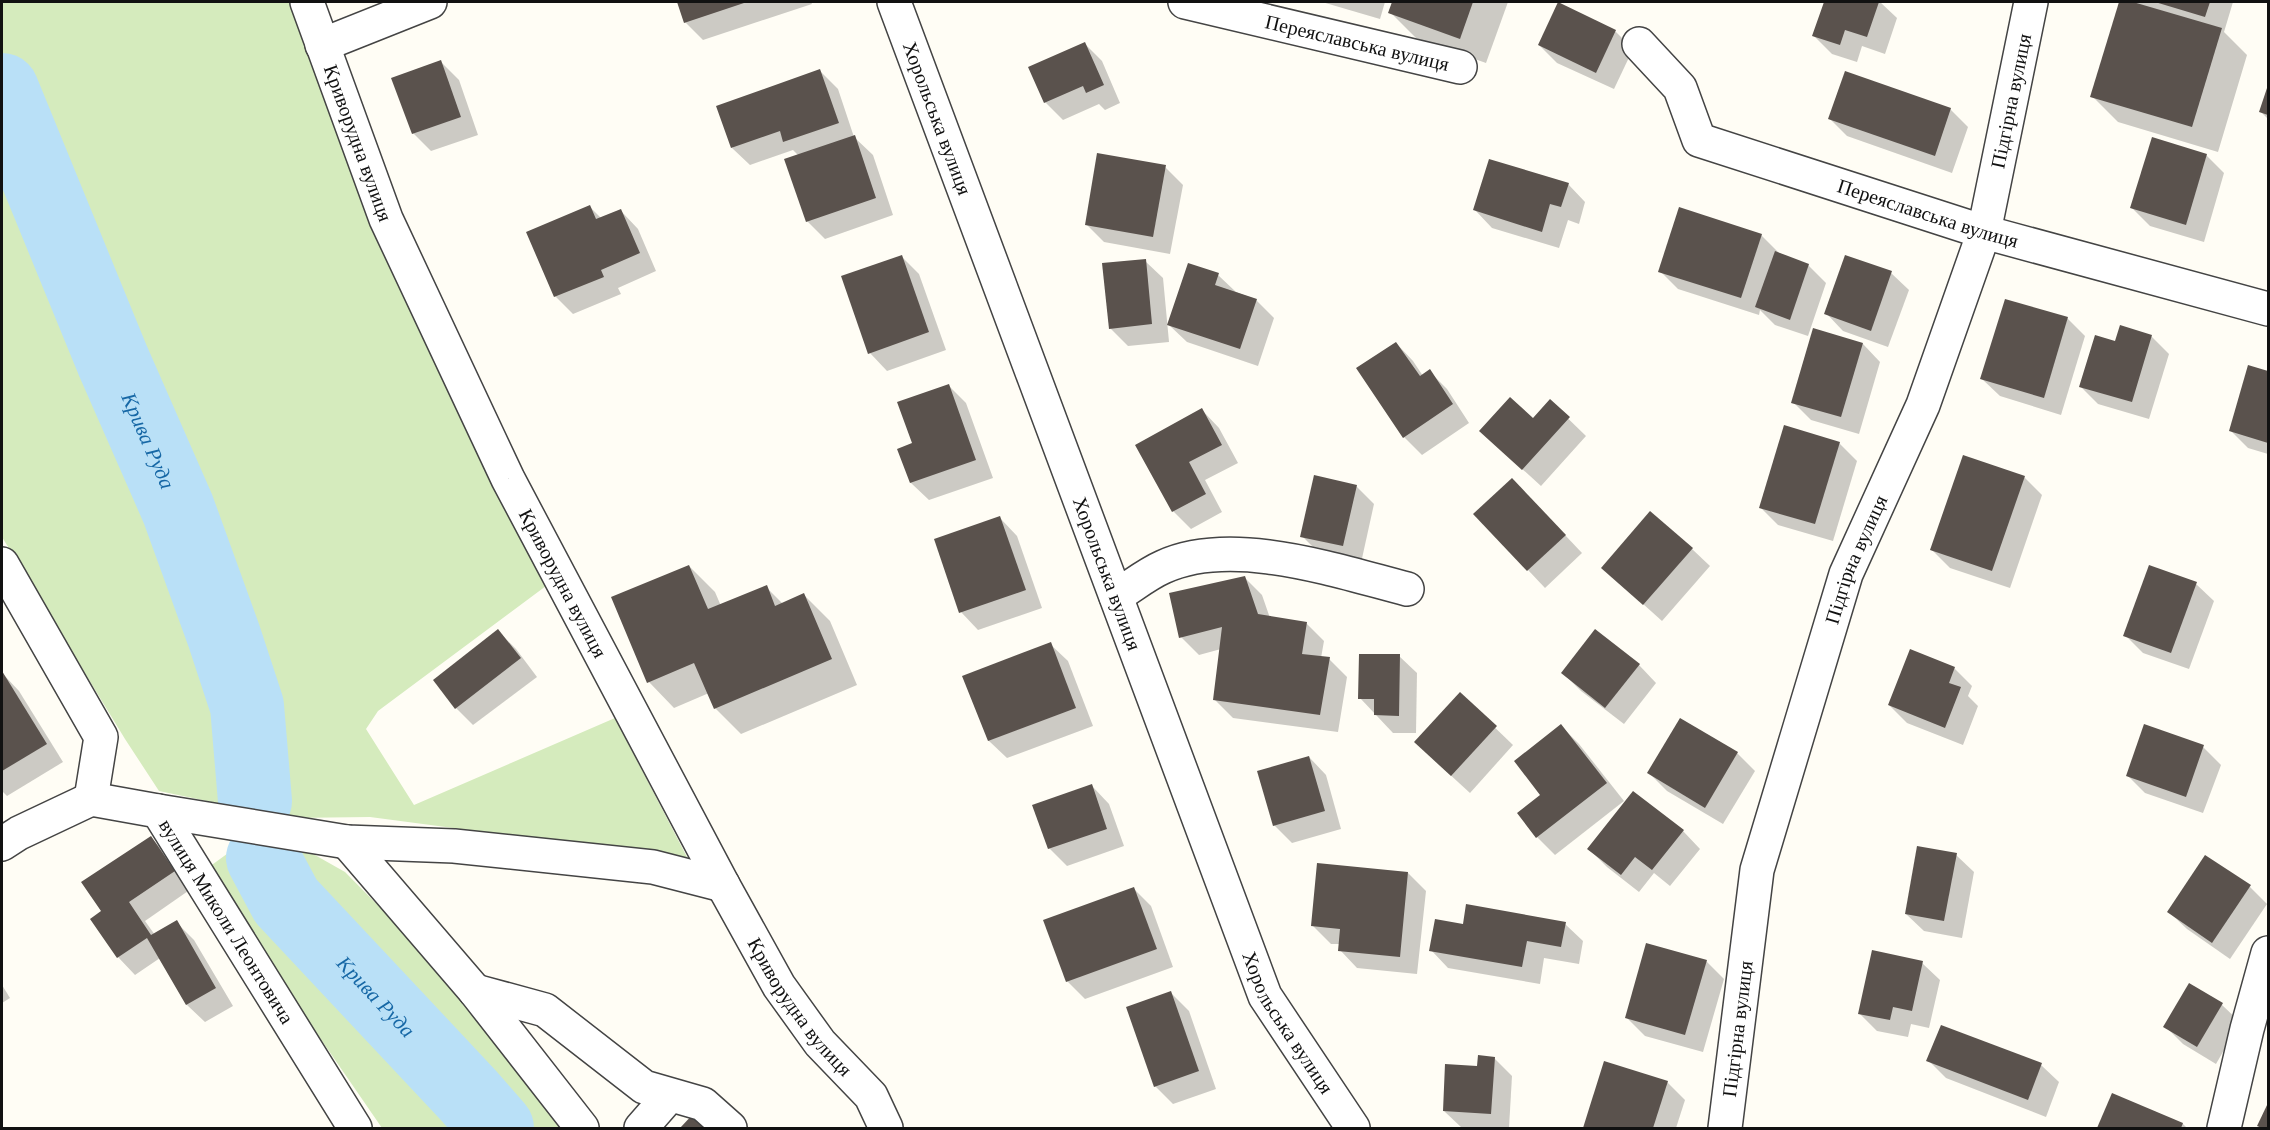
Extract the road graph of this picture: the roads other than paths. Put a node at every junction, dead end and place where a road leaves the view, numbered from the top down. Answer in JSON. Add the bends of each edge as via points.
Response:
{"nodes":[{"id":1,"x":307,"y":2,"type":"edge"},
{"id":2,"x":430,"y":2,"type":"edge"},
{"id":3,"x":894,"y":2,"type":"edge"},
{"id":4,"x":1185,"y":2,"type":"edge"},
{"id":5,"x":2031,"y":2,"type":"edge"},
{"id":6,"x":1639,"y":44,"type":"dead end"},
{"id":7,"x":322,"y":45,"type":"junction"},
{"id":8,"x":1460,"y":67,"type":"dead end"},
{"id":9,"x":1984,"y":232,"type":"junction"},
{"id":10,"x":2268,"y":309,"type":"edge"},
{"id":11,"x":2,"y":564,"type":"edge"},
{"id":12,"x":1407,"y":589,"type":"dead end"},
{"id":13,"x":1116,"y":596,"type":"junction"},
{"id":14,"x":91,"y":799,"type":"junction"},
{"id":15,"x":158,"y":811,"type":"junction"},
{"id":16,"x":347,"y":842,"type":"junction"},
{"id":17,"x":2,"y":844,"type":"edge"},
{"id":18,"x":723,"y":885,"type":"junction"},
{"id":19,"x":2268,"y":953,"type":"edge"},
{"id":20,"x":475,"y":991,"type":"junction"},
{"id":21,"x":669,"y":1096,"type":"junction"},
{"id":22,"x":355,"y":1128,"type":"edge"},
{"id":23,"x":582,"y":1128,"type":"edge"},
{"id":24,"x":641,"y":1128,"type":"edge"},
{"id":25,"x":730,"y":1128,"type":"edge"},
{"id":26,"x":886,"y":1128,"type":"edge"},
{"id":27,"x":1353,"y":1128,"type":"edge"},
{"id":28,"x":1725,"y":1128,"type":"edge"},
{"id":29,"x":2224,"y":1128,"type":"edge"}],
"edges":[{"from":1,"to":7,"type":"street","name":"Криворудна вулиця"},
{"from":2,"to":7,"type":"street"},
{"from":3,"to":13,"type":"street","name":"Хорольська вулиця"},
{"from":4,"to":8,"type":"street","name":"Переяславська вулиця"},
{"from":5,"to":9,"type":"street","name":"Підгірна вулиця"},
{"from":6,"to":9,"type":"street","name":"Переяславська вулиця","via":[[1680,88],[1699,140]]},
{"from":7,"to":18,"type":"street","name":"Криворудна вулиця","via":[[386,219],[508,479]]},
{"from":9,"to":10,"type":"street","name":"Переяславська вулиця"},
{"from":9,"to":28,"type":"street","name":"Підгірна вулиця","via":[[1923,405],[1845,574],[1757,870]]},
{"from":11,"to":14,"type":"street","via":[[101,737]]},
{"from":12,"to":13,"type":"street","via":[[1281,558],[1205,554],[1163,567]]},
{"from":13,"to":27,"type":"street","name":"Хорольська вулиця","via":[[1265,996]]},
{"from":14,"to":15,"type":"street","name":"вулиця Миколи Леонтовича"},
{"from":14,"to":17,"type":"street"},
{"from":15,"to":16,"type":"street"},
{"from":15,"to":22,"type":"street","name":"вулиця Миколи Леонтовича"},
{"from":16,"to":18,"type":"street","via":[[454,846],[653,867]]},
{"from":16,"to":20,"type":"street"},
{"from":18,"to":26,"type":"street","name":"Криворудна вулиця","via":[[779,986],[820,1043],[871,1096]]},
{"from":19,"to":29,"type":"street"},
{"from":20,"to":21,"type":"street","via":[[545,1010],[644,1087]]},
{"from":20,"to":23,"type":"street"},
{"from":21,"to":24,"type":"street"},
{"from":21,"to":25,"type":"street","via":[[703,1104]]}]}
